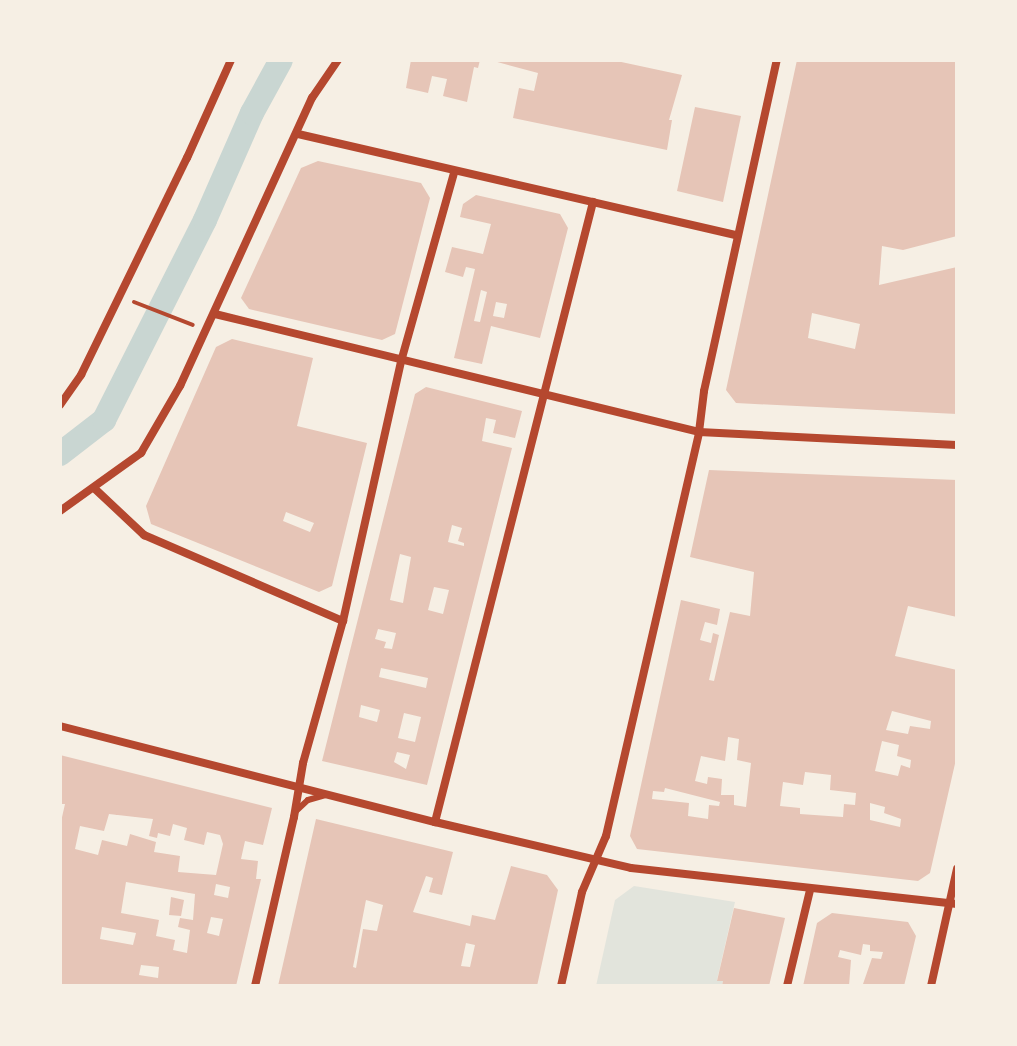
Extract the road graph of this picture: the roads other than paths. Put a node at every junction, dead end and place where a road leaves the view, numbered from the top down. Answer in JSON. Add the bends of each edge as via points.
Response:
{"nodes":[{"id":1,"x":231,"y":60,"type":"edge"},
{"id":2,"x":338,"y":60,"type":"edge"},
{"id":3,"x":777,"y":60,"type":"edge"},
{"id":4,"x":298,"y":134,"type":"junction"},
{"id":5,"x":454,"y":173,"type":"junction"},
{"id":6,"x":593,"y":202,"type":"junction"},
{"id":7,"x":737,"y":235,"type":"junction"},
{"id":8,"x":215,"y":314,"type":"junction"},
{"id":9,"x":402,"y":358,"type":"junction"},
{"id":10,"x":542,"y":394,"type":"junction"},
{"id":11,"x":60,"y":405,"type":"edge"},
{"id":12,"x":699,"y":432,"type":"junction"},
{"id":13,"x":957,"y":445,"type":"edge"},
{"id":14,"x":94,"y":488,"type":"junction"},
{"id":15,"x":60,"y":511,"type":"edge"},
{"id":16,"x":343,"y":621,"type":"junction"},
{"id":17,"x":60,"y":726,"type":"edge"},
{"id":18,"x":298,"y":787,"type":"junction"},
{"id":19,"x":329,"y":795,"type":"junction"},
{"id":20,"x":296,"y":811,"type":"junction"},
{"id":21,"x":435,"y":822,"type":"junction"},
{"id":22,"x":597,"y":859,"type":"junction"},
{"id":23,"x":957,"y":869,"type":"edge"},
{"id":24,"x":810,"y":890,"type":"junction"},
{"id":25,"x":953,"y":904,"type":"edge"},
{"id":26,"x":255,"y":986,"type":"edge"},
{"id":27,"x":561,"y":986,"type":"edge"},
{"id":28,"x":787,"y":986,"type":"edge"},
{"id":29,"x":931,"y":986,"type":"edge"}],
"edges":[{"from":1,"to":11,"type":"street","via":[[81,375]]},
{"from":2,"to":4,"type":"street","via":[[312,98]]},
{"from":3,"to":7,"type":"street"},
{"from":4,"to":5,"type":"street"},
{"from":4,"to":8,"type":"street"},
{"from":5,"to":6,"type":"street"},
{"from":5,"to":9,"type":"street"},
{"from":6,"to":7,"type":"street"},
{"from":6,"to":10,"type":"street"},
{"from":7,"to":12,"type":"street"},
{"from":8,"to":9,"type":"street"},
{"from":8,"to":14,"type":"street","via":[[141,453]]},
{"from":9,"to":10,"type":"street"},
{"from":9,"to":16,"type":"street"},
{"from":10,"to":12,"type":"street"},
{"from":10,"to":21,"type":"street"},
{"from":12,"to":13,"type":"street"},
{"from":12,"to":22,"type":"street"},
{"from":14,"to":15,"type":"street"},
{"from":14,"to":16,"type":"street","via":[[144,535]]},
{"from":16,"to":18,"type":"street"},
{"from":17,"to":18,"type":"street"},
{"from":18,"to":19,"type":"street"},
{"from":18,"to":20,"type":"street"},
{"from":19,"to":20,"type":"lane","via":[[308,800]]},
{"from":19,"to":21,"type":"street"},
{"from":20,"to":26,"type":"street"},
{"from":21,"to":22,"type":"street"},
{"from":22,"to":24,"type":"street","via":[[631,868]]},
{"from":22,"to":27,"type":"street","via":[[582,892]]},
{"from":23,"to":25,"type":"street"},
{"from":24,"to":25,"type":"street"},
{"from":24,"to":28,"type":"street"},
{"from":25,"to":29,"type":"street"}]}
